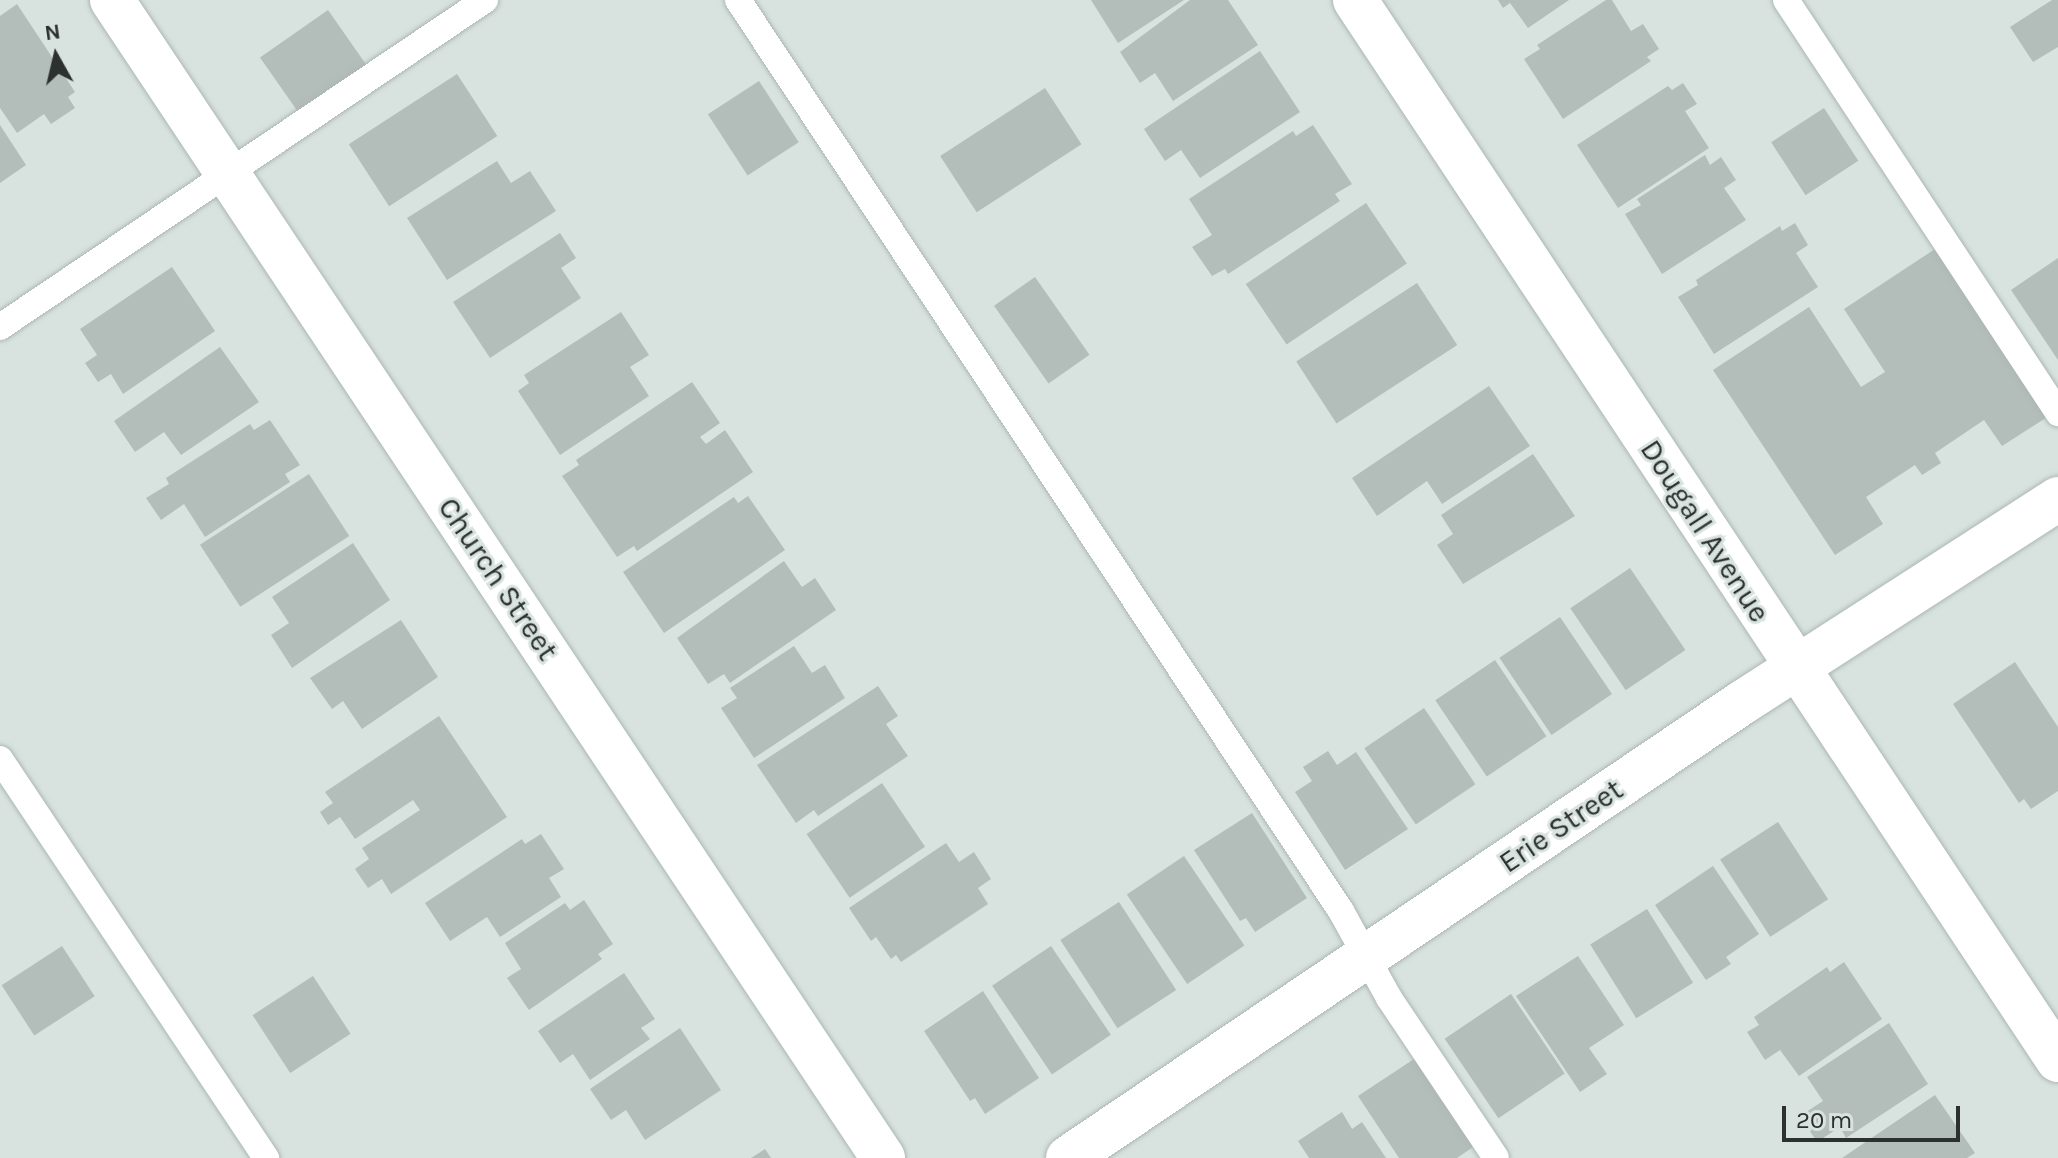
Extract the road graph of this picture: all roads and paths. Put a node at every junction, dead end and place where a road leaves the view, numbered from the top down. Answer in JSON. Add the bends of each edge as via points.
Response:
{"nodes":[{"id":1,"x":112,"y":0,"type":"edge"},
{"id":2,"x":485,"y":0,"type":"edge"},
{"id":3,"x":738,"y":0,"type":"edge"},
{"id":4,"x":1355,"y":0,"type":"edge"},
{"id":5,"x":1786,"y":0,"type":"edge"},
{"id":6,"x":228,"y":174,"type":"junction"},
{"id":7,"x":0,"y":327,"type":"edge"},
{"id":8,"x":2058,"y":413,"type":"edge"},
{"id":9,"x":2058,"y":499,"type":"edge"},
{"id":10,"x":1797,"y":670,"type":"junction"},
{"id":11,"x":0,"y":759,"type":"edge"},
{"id":12,"x":1367,"y":957,"type":"junction"},
{"id":13,"x":2058,"y":1060,"type":"edge"},
{"id":14,"x":266,"y":1158,"type":"edge"},
{"id":15,"x":883,"y":1158,"type":"edge"},
{"id":16,"x":1068,"y":1158,"type":"edge"},
{"id":17,"x":1496,"y":1158,"type":"edge"}],
"edges":[{"from":1,"to":6,"type":"street","name":"Church Street"},
{"from":2,"to":6,"type":"lane"},
{"from":3,"to":12,"type":"lane"},
{"from":4,"to":10,"type":"street","name":"Dougall Avenue"},
{"from":5,"to":8,"type":"lane"},
{"from":6,"to":7,"type":"lane"},
{"from":6,"to":15,"type":"street","name":"Church Street"},
{"from":9,"to":10,"type":"street","name":"Erie Street"},
{"from":10,"to":12,"type":"street","name":"Erie Street"},
{"from":10,"to":13,"type":"street","name":"Dougall Avenue"},
{"from":11,"to":14,"type":"lane"},
{"from":12,"to":16,"type":"street","name":"Erie Street"},
{"from":12,"to":17,"type":"lane"}]}
